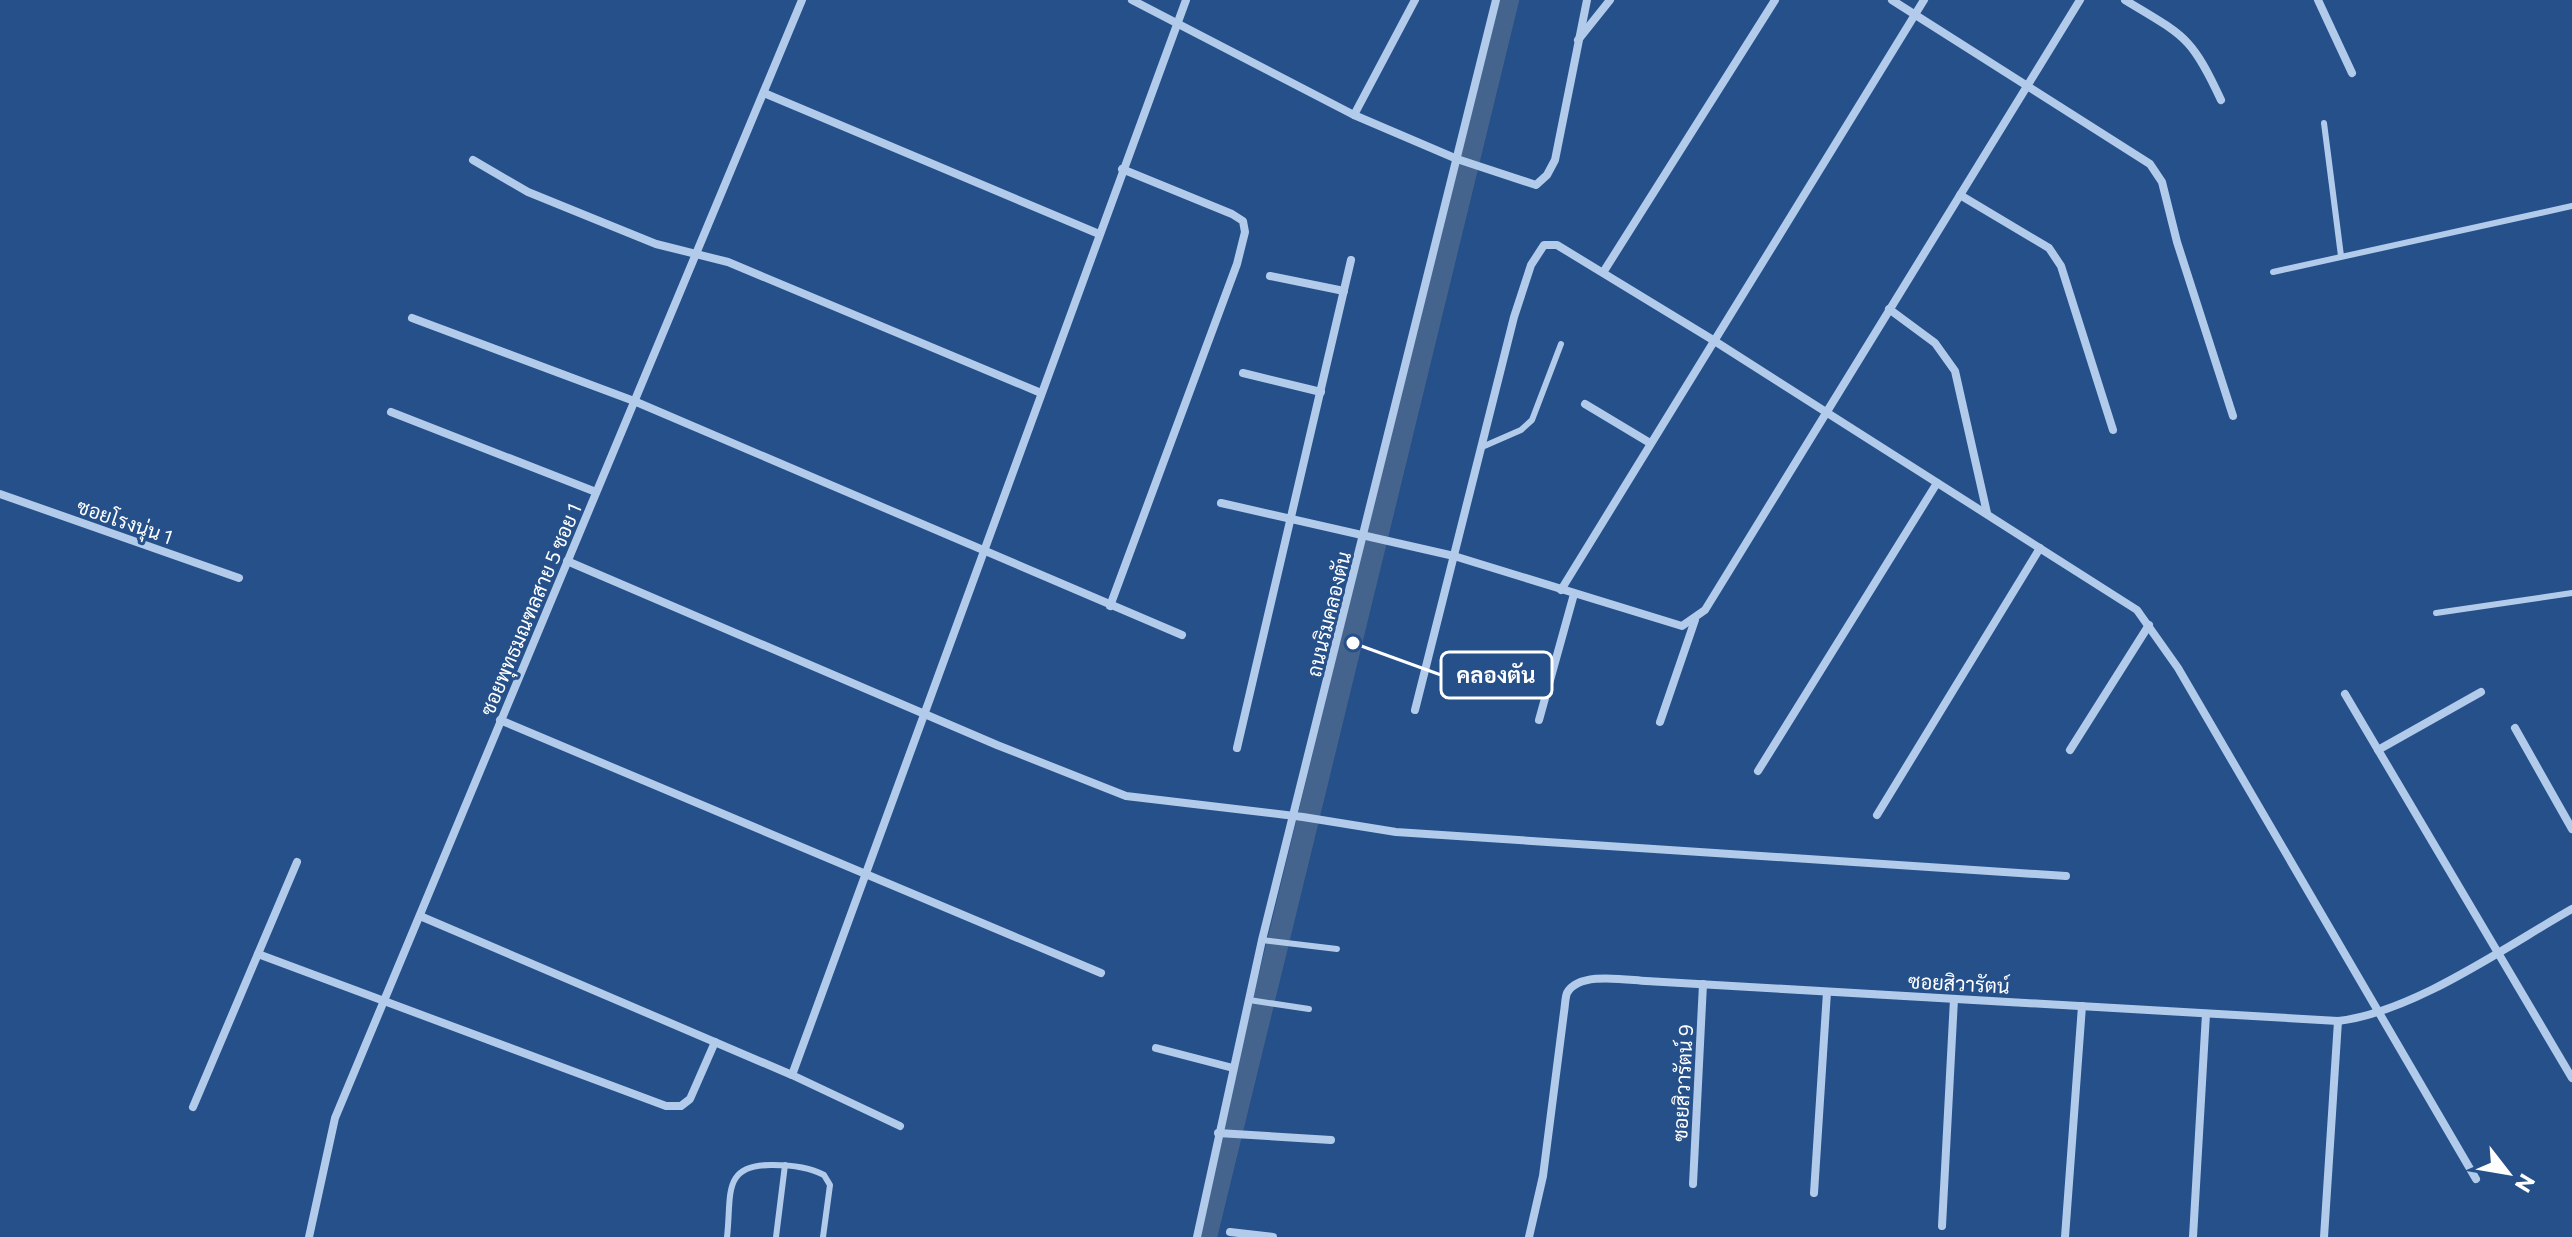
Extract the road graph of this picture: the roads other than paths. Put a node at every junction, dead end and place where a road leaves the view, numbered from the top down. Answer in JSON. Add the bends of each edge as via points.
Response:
{"nodes":[{"id":1,"x":802,"y":0,"type":"edge"},
{"id":2,"x":1132,"y":0,"type":"edge"},
{"id":3,"x":1186,"y":0,"type":"edge"},
{"id":4,"x":1415,"y":0,"type":"edge"},
{"id":5,"x":1496,"y":0,"type":"edge"},
{"id":6,"x":1587,"y":0,"type":"edge"},
{"id":7,"x":1610,"y":0,"type":"edge"},
{"id":8,"x":1775,"y":0,"type":"edge"},
{"id":9,"x":1892,"y":0,"type":"edge"},
{"id":10,"x":1924,"y":0,"type":"edge"},
{"id":11,"x":2080,"y":0,"type":"edge"},
{"id":12,"x":2125,"y":0,"type":"edge"},
{"id":13,"x":2318,"y":0,"type":"edge"},
{"id":14,"x":1915,"y":14,"type":"junction"},
{"id":15,"x":1175,"y":22,"type":"junction"},
{"id":16,"x":1578,"y":40,"type":"junction"},
{"id":17,"x":2352,"y":73,"type":"dead end"},
{"id":18,"x":2026,"y":88,"type":"junction"},
{"id":19,"x":764,"y":93,"type":"junction"},
{"id":20,"x":2221,"y":100,"type":"dead end"},
{"id":21,"x":1354,"y":115,"type":"junction"},
{"id":22,"x":2324,"y":123,"type":"dead end"},
{"id":23,"x":473,"y":160,"type":"dead end"},
{"id":24,"x":1462,"y":160,"type":"junction"},
{"id":25,"x":1122,"y":169,"type":"junction"},
{"id":26,"x":1960,"y":195,"type":"junction"},
{"id":27,"x":2572,"y":206,"type":"edge"},
{"id":28,"x":1099,"y":234,"type":"junction"},
{"id":29,"x":698,"y":253,"type":"junction"},
{"id":30,"x":2341,"y":256,"type":"junction"},
{"id":31,"x":1351,"y":260,"type":"dead end"},
{"id":32,"x":1604,"y":271,"type":"junction"},
{"id":33,"x":2273,"y":272,"type":"dead end"},
{"id":34,"x":1270,"y":276,"type":"dead end"},
{"id":35,"x":1344,"y":291,"type":"junction"},
{"id":36,"x":1889,"y":309,"type":"junction"},
{"id":37,"x":412,"y":318,"type":"dead end"},
{"id":38,"x":1713,"y":340,"type":"junction"},
{"id":39,"x":1561,"y":344,"type":"dead end"},
{"id":40,"x":1243,"y":373,"type":"dead end"},
{"id":41,"x":1321,"y":392,"type":"junction"},
{"id":42,"x":1041,"y":393,"type":"junction"},
{"id":43,"x":634,"y":401,"type":"junction"},
{"id":44,"x":1585,"y":404,"type":"dead end"},
{"id":45,"x":391,"y":412,"type":"dead end"},
{"id":46,"x":1826,"y":412,"type":"junction"},
{"id":47,"x":2233,"y":416,"type":"dead end"},
{"id":48,"x":2113,"y":430,"type":"dead end"},
{"id":49,"x":1650,"y":443,"type":"junction"},
{"id":50,"x":1482,"y":447,"type":"junction"},
{"id":51,"x":1937,"y":483,"type":"junction"},
{"id":52,"x":596,"y":492,"type":"junction"},
{"id":53,"x":0,"y":494,"type":"edge"},
{"id":54,"x":1221,"y":503,"type":"dead end"},
{"id":55,"x":1987,"y":513,"type":"junction"},
{"id":56,"x":1293,"y":519,"type":"junction"},
{"id":57,"x":1366,"y":535,"type":"junction"},
{"id":58,"x":2040,"y":548,"type":"junction"},
{"id":59,"x":984,"y":552,"type":"junction"},
{"id":60,"x":1454,"y":556,"type":"junction"},
{"id":61,"x":567,"y":561,"type":"junction"},
{"id":62,"x":239,"y":578,"type":"dead end"},
{"id":63,"x":1561,"y":590,"type":"junction"},
{"id":64,"x":2572,"y":593,"type":"edge"},
{"id":65,"x":1574,"y":594,"type":"junction"},
{"id":66,"x":1110,"y":606,"type":"junction"},
{"id":67,"x":2436,"y":613,"type":"dead end"},
{"id":68,"x":1695,"y":620,"type":"junction"},
{"id":69,"x":2149,"y":625,"type":"junction"},
{"id":70,"x":1182,"y":635,"type":"dead end"},
{"id":71,"x":2481,"y":692,"type":"dead end"},
{"id":72,"x":2345,"y":694,"type":"dead end"},
{"id":73,"x":1415,"y":710,"type":"dead end"},
{"id":74,"x":925,"y":715,"type":"junction"},
{"id":75,"x":500,"y":720,"type":"junction"},
{"id":76,"x":1539,"y":720,"type":"dead end"},
{"id":77,"x":1660,"y":722,"type":"dead end"},
{"id":78,"x":2515,"y":728,"type":"dead end"},
{"id":79,"x":1237,"y":748,"type":"dead end"},
{"id":80,"x":2070,"y":750,"type":"dead end"},
{"id":81,"x":2378,"y":750,"type":"junction"},
{"id":82,"x":1758,"y":771,"type":"dead end"},
{"id":83,"x":1877,"y":815,"type":"dead end"},
{"id":84,"x":1299,"y":816,"type":"junction"},
{"id":85,"x":2572,"y":829,"type":"edge"},
{"id":86,"x":297,"y":862,"type":"dead end"},
{"id":87,"x":868,"y":874,"type":"junction"},
{"id":88,"x":2066,"y":876,"type":"dead end"},
{"id":89,"x":2572,"y":909,"type":"edge"},
{"id":90,"x":420,"y":916,"type":"junction"},
{"id":91,"x":1267,"y":941,"type":"junction"},
{"id":92,"x":1337,"y":949,"type":"dead end"},
{"id":93,"x":2497,"y":951,"type":"junction"},
{"id":94,"x":258,"y":954,"type":"junction"},
{"id":95,"x":1101,"y":973,"type":"dead end"},
{"id":96,"x":1703,"y":984,"type":"junction"},
{"id":97,"x":1827,"y":992,"type":"junction"},
{"id":98,"x":1954,"y":999,"type":"junction"},
{"id":99,"x":1253,"y":1000,"type":"junction"},
{"id":100,"x":383,"y":1001,"type":"junction"},
{"id":101,"x":2082,"y":1006,"type":"junction"},
{"id":102,"x":1309,"y":1009,"type":"dead end"},
{"id":103,"x":2377,"y":1013,"type":"junction"},
{"id":104,"x":2206,"y":1014,"type":"junction"},
{"id":105,"x":2338,"y":1021,"type":"junction"},
{"id":106,"x":715,"y":1042,"type":"junction"},
{"id":107,"x":1156,"y":1048,"type":"dead end"},
{"id":108,"x":1233,"y":1068,"type":"junction"},
{"id":109,"x":792,"y":1075,"type":"junction"},
{"id":110,"x":2572,"y":1078,"type":"edge"},
{"id":111,"x":193,"y":1107,"type":"dead end"},
{"id":112,"x":900,"y":1126,"type":"dead end"},
{"id":113,"x":1222,"y":1133,"type":"junction"},
{"id":114,"x":1331,"y":1140,"type":"dead end"},
{"id":115,"x":785,"y":1165,"type":"junction"},
{"id":116,"x":2476,"y":1179,"type":"dead end"},
{"id":117,"x":1693,"y":1184,"type":"dead end"},
{"id":118,"x":1814,"y":1193,"type":"dead end"},
{"id":119,"x":1942,"y":1226,"type":"dead end"},
{"id":120,"x":1230,"y":1232,"type":"dead end"},
{"id":121,"x":309,"y":1237,"type":"edge"},
{"id":122,"x":727,"y":1237,"type":"edge"},
{"id":123,"x":776,"y":1237,"type":"edge"},
{"id":124,"x":823,"y":1237,"type":"edge"},
{"id":125,"x":1197,"y":1237,"type":"edge"},
{"id":126,"x":1273,"y":1237,"type":"edge"},
{"id":127,"x":1529,"y":1237,"type":"edge"},
{"id":128,"x":2065,"y":1237,"type":"edge"},
{"id":129,"x":2193,"y":1237,"type":"edge"},
{"id":130,"x":2324,"y":1237,"type":"edge"}],
"edges":[{"from":1,"to":19,"type":"street","name":"ซอยพุทธมณฑลสาย 5 ซอย 1"},
{"from":2,"to":15,"type":"street"},
{"from":3,"to":15,"type":"street"},
{"from":4,"to":21,"type":"street"},
{"from":5,"to":24,"type":"street","name":"ถนนริมคลองตัน"},
{"from":6,"to":16,"type":"street"},
{"from":7,"to":16,"type":"street"},
{"from":8,"to":32,"type":"street"},
{"from":9,"to":14,"type":"street"},
{"from":10,"to":14,"type":"street"},
{"from":11,"to":18,"type":"street"},
{"from":12,"to":20,"type":"street","via":[[2188,40]]},
{"from":13,"to":17,"type":"street"},
{"from":14,"to":18,"type":"street"},
{"from":14,"to":38,"type":"street"},
{"from":15,"to":21,"type":"street"},
{"from":15,"to":25,"type":"street"},
{"from":16,"to":24,"type":"street","via":[[1555,160],[1547,175],[1536,185]]},
{"from":18,"to":26,"type":"street"},
{"from":18,"to":47,"type":"street","via":[[2150,164],[2162,182]]},
{"from":19,"to":28,"type":"street"},
{"from":19,"to":29,"type":"street","name":"ซอยพุทธมณฑลสาย 5 ซอย 1"},
{"from":21,"to":24,"type":"street"},
{"from":22,"to":30,"type":"lane"},
{"from":23,"to":29,"type":"street","via":[[557,204],[656,244]]},
{"from":24,"to":57,"type":"street","name":"ถนนริมคลองตัน"},
{"from":25,"to":28,"type":"street"},
{"from":25,"to":66,"type":"street","via":[[1232,214],[1243,221],[1245,232]]},
{"from":26,"to":36,"type":"street"},
{"from":26,"to":48,"type":"street","via":[[2049,248],[2061,266]]},
{"from":27,"to":30,"type":"lane"},
{"from":28,"to":42,"type":"street"},
{"from":29,"to":42,"type":"street"},
{"from":29,"to":43,"type":"street","name":"ซอยพุทธมณฑลสาย 5 ซอย 1"},
{"from":30,"to":33,"type":"lane"},
{"from":31,"to":35,"type":"street"},
{"from":32,"to":38,"type":"street"},
{"from":32,"to":50,"type":"street","via":[[1557,245],[1544,245],[1531,265],[1514,317]]},
{"from":34,"to":35,"type":"street"},
{"from":35,"to":41,"type":"street"},
{"from":36,"to":46,"type":"street"},
{"from":36,"to":55,"type":"street","via":[[1935,343],[1955,371]]},
{"from":37,"to":43,"type":"street"},
{"from":38,"to":46,"type":"street"},
{"from":38,"to":49,"type":"street"},
{"from":39,"to":50,"type":"lane","via":[[1532,420]]},
{"from":40,"to":41,"type":"street"},
{"from":41,"to":56,"type":"street"},
{"from":42,"to":59,"type":"street"},
{"from":43,"to":52,"type":"street","name":"ซอยพุทธมณฑลสาย 5 ซอย 1"},
{"from":43,"to":59,"type":"street"},
{"from":44,"to":49,"type":"street"},
{"from":45,"to":52,"type":"street"},
{"from":46,"to":51,"type":"street"},
{"from":46,"to":68,"type":"street"},
{"from":49,"to":63,"type":"street"},
{"from":50,"to":60,"type":"street"},
{"from":51,"to":55,"type":"street"},
{"from":51,"to":82,"type":"street"},
{"from":52,"to":61,"type":"street","name":"ซอยพุทธมณฑลสาย 5 ซอย 1"},
{"from":53,"to":62,"type":"street","name":"ซอยโรงนุ่น 1"},
{"from":54,"to":56,"type":"street"},
{"from":55,"to":58,"type":"street"},
{"from":56,"to":57,"type":"street"},
{"from":56,"to":79,"type":"street"},
{"from":57,"to":60,"type":"street"},
{"from":57,"to":84,"type":"street","name":"ถนนริมคลองตัน"},
{"from":58,"to":69,"type":"street","via":[[2117,595]]},
{"from":58,"to":83,"type":"street"},
{"from":59,"to":66,"type":"street"},
{"from":59,"to":74,"type":"street"},
{"from":60,"to":63,"type":"street"},
{"from":60,"to":73,"type":"street"},
{"from":61,"to":74,"type":"street"},
{"from":61,"to":75,"type":"street","name":"ซอยพุทธมณฑลสาย 5 ซอย 1"},
{"from":63,"to":65,"type":"street"},
{"from":64,"to":67,"type":"lane"},
{"from":65,"to":68,"type":"street","via":[[1682,626]]},
{"from":65,"to":76,"type":"street"},
{"from":66,"to":70,"type":"street"},
{"from":68,"to":77,"type":"street"},
{"from":69,"to":80,"type":"street"},
{"from":69,"to":103,"type":"street"},
{"from":71,"to":81,"type":"street"},
{"from":72,"to":81,"type":"street"},
{"from":74,"to":84,"type":"street","via":[[1126,796]]},
{"from":74,"to":87,"type":"street"},
{"from":75,"to":87,"type":"street"},
{"from":75,"to":90,"type":"street","name":"ซอยพุทธมณฑลสาย 5 ซอย 1"},
{"from":78,"to":85,"type":"street"},
{"from":81,"to":93,"type":"street"},
{"from":84,"to":88,"type":"street","via":[[1396,832],[1532,843]]},
{"from":84,"to":91,"type":"street","name":"ถนนริมคลองตัน"},
{"from":86,"to":94,"type":"street"},
{"from":87,"to":95,"type":"street"},
{"from":87,"to":109,"type":"street"},
{"from":89,"to":93,"type":"street","name":"ซอยสิวารัตน์"},
{"from":90,"to":100,"type":"street","name":"ซอยพุทธมณฑลสาย 5 ซอย 1"},
{"from":90,"to":106,"type":"street"},
{"from":91,"to":92,"type":"lane"},
{"from":91,"to":99,"type":"street","name":"ถนนริมคลองตัน"},
{"from":93,"to":103,"type":"street","name":"ซอยสิวารัตน์"},
{"from":93,"to":110,"type":"street"},
{"from":94,"to":100,"type":"street"},
{"from":94,"to":111,"type":"street"},
{"from":96,"to":97,"type":"street","name":"ซอยสิวารัตน์"},
{"from":96,"to":117,"type":"street","name":"ซอยสิวารัตน์ 9"},
{"from":96,"to":127,"type":"street","name":"ซอยสิวารัตน์","via":[[1595,980],[1567,993],[1543,1176]]},
{"from":97,"to":98,"type":"street","name":"ซอยสิวารัตน์"},
{"from":97,"to":118,"type":"street"},
{"from":98,"to":101,"type":"street","name":"ซอยสิวารัตน์"},
{"from":98,"to":119,"type":"street"},
{"from":99,"to":102,"type":"lane"},
{"from":99,"to":108,"type":"street","name":"ถนนริมคลองตัน"},
{"from":100,"to":106,"type":"street","via":[[666,1106],[681,1106],[690,1099]]},
{"from":100,"to":121,"type":"street","name":"ซอยพุทธมณฑลสาย 5 ซอย 1","via":[[335,1118]]},
{"from":101,"to":104,"type":"street","name":"ซอยสิวารัตน์"},
{"from":101,"to":128,"type":"street"},
{"from":103,"to":105,"type":"street","name":"ซอยสิวารัตน์"},
{"from":103,"to":116,"type":"street"},
{"from":104,"to":105,"type":"street","name":"ซอยสิวารัตน์"},
{"from":104,"to":129,"type":"street"},
{"from":105,"to":130,"type":"street"},
{"from":106,"to":109,"type":"street"},
{"from":107,"to":108,"type":"street"},
{"from":108,"to":113,"type":"street","name":"ถนนริมคลองตัน"},
{"from":109,"to":112,"type":"street"},
{"from":113,"to":114,"type":"street"},
{"from":113,"to":125,"type":"street","name":"ถนนริมคลองตัน"},
{"from":115,"to":122,"type":"lane","via":[[740,1170],[733,1181]]},
{"from":115,"to":123,"type":"lane"},
{"from":115,"to":124,"type":"lane","via":[[814,1170],[830,1185]]},
{"from":120,"to":126,"type":"street"}]}
